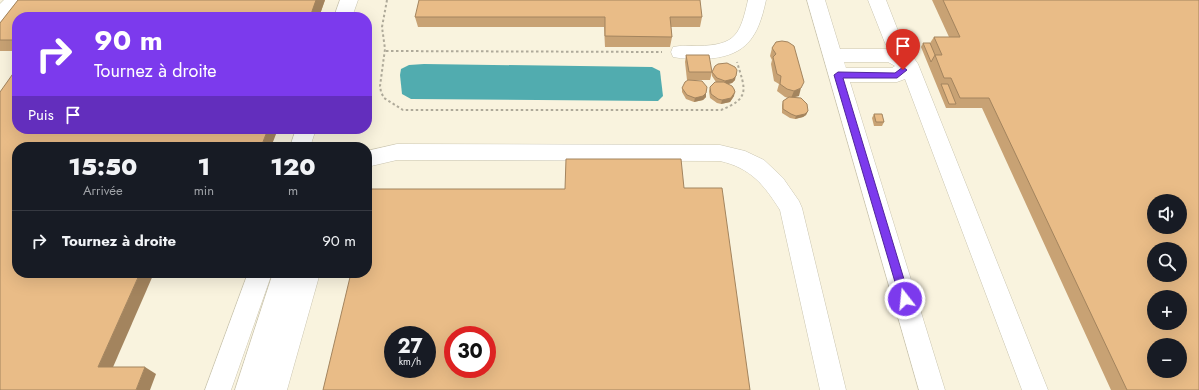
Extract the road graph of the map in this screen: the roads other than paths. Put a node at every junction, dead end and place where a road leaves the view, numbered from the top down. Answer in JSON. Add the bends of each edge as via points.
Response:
{"nodes":[{"id":1,"x":13,"y":0,"type":"edge"},
{"id":2,"x":349,"y":0,"type":"edge"},
{"id":3,"x":757,"y":0,"type":"edge"},
{"id":4,"x":816,"y":0,"type":"edge"},
{"id":5,"x":877,"y":0,"type":"edge"},
{"id":6,"x":345,"y":12,"type":"edge"},
{"id":7,"x":0,"y":16,"type":"edge"},
{"id":8,"x":680,"y":52,"type":"road end"},
{"id":9,"x":909,"y":64,"type":"junction"},
{"id":10,"x":835,"y":65,"type":"junction"},
{"id":11,"x":372,"y":158,"type":"edge"},
{"id":12,"x":258,"y":278,"type":"edge"},
{"id":13,"x":283,"y":278,"type":"edge"},
{"id":14,"x":307,"y":278,"type":"edge"},
{"id":15,"x":218,"y":390,"type":"edge"},
{"id":16,"x":248,"y":390,"type":"edge"},
{"id":17,"x":274,"y":390,"type":"edge"},
{"id":18,"x":832,"y":390,"type":"edge"},
{"id":19,"x":932,"y":390,"type":"edge"},
{"id":20,"x":1035,"y":390,"type":"edge"}],
"edges":[{"from":1,"to":7,"type":"street"},
{"from":2,"to":6,"type":"street"},
{"from":3,"to":8,"type":"street","via":[[748,34],[740,42],[725,51]]},
{"from":4,"to":10,"type":"street"},
{"from":5,"to":9,"type":"street","via":[[894,43]]},
{"from":9,"to":10,"type":"street","via":[[890,56]]},
{"from":9,"to":20,"type":"street"},
{"from":10,"to":19,"type":"street"},
{"from":11,"to":18,"type":"street","via":[[397,152],[720,154],[738,157],[756,166],[775,184],[792,208]]},
{"from":12,"to":15,"type":"street"},
{"from":13,"to":16,"type":"street"},
{"from":14,"to":17,"type":"street"}]}
